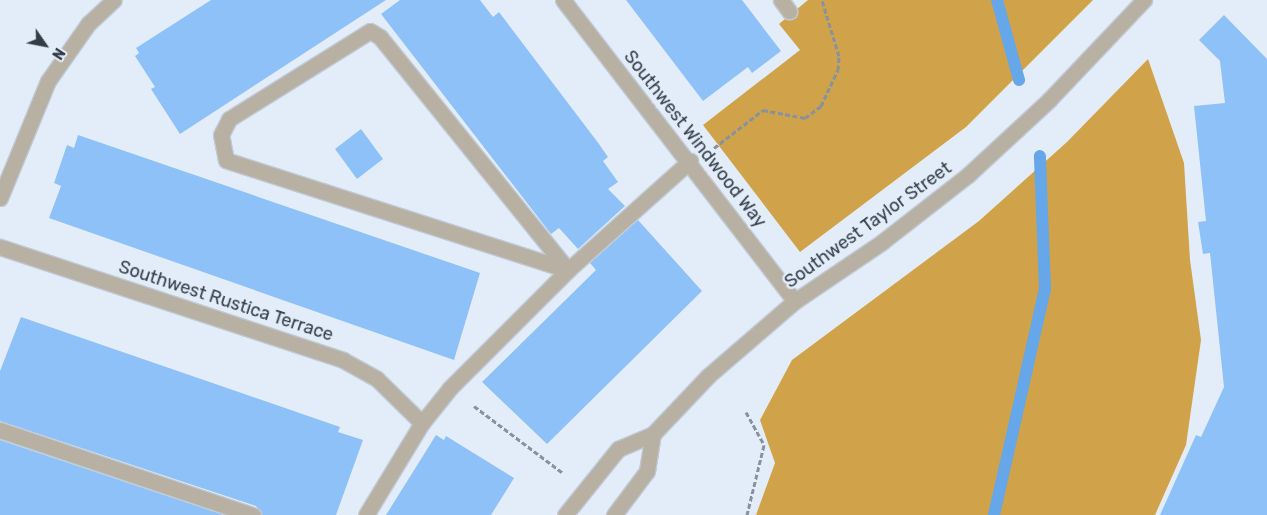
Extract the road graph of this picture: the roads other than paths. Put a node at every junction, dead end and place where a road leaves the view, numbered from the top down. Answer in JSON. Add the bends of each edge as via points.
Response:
{"nodes":[{"id":1,"x":114,"y":0,"type":"edge"},
{"id":2,"x":564,"y":0,"type":"edge"},
{"id":3,"x":1144,"y":0,"type":"edge"},
{"id":4,"x":690,"y":160,"type":"junction"},
{"id":5,"x":0,"y":198,"type":"edge"},
{"id":6,"x":0,"y":247,"type":"edge"},
{"id":7,"x":568,"y":270,"type":"junction"},
{"id":8,"x":794,"y":301,"type":"junction"},
{"id":9,"x":422,"y":423,"type":"junction"},
{"id":10,"x":0,"y":430,"type":"edge"},
{"id":11,"x":653,"y":434,"type":"junction"},
{"id":12,"x":253,"y":515,"type":"edge"},
{"id":13,"x":366,"y":515,"type":"edge"},
{"id":14,"x":565,"y":515,"type":"edge"},
{"id":15,"x":614,"y":515,"type":"edge"}],
"edges":[{"from":1,"to":5,"type":"street","via":[[88,24],[48,81]]},
{"from":2,"to":4,"type":"street","name":"Southwest Windwood Way"},
{"from":3,"to":8,"type":"street","name":"Southwest Taylor Street","via":[[1049,100],[968,175],[882,242]]},
{"from":4,"to":7,"type":"street"},
{"from":4,"to":8,"type":"street","name":"Southwest Windwood Way"},
{"from":6,"to":9,"type":"street","name":"Southwest Rustica Terrace","via":[[343,360],[377,380]]},
{"from":7,"to":7,"type":"street","via":[[380,37],[370,31],[229,119],[221,135],[226,160]]},
{"from":7,"to":9,"type":"street","via":[[450,388]]},
{"from":8,"to":11,"type":"street","name":"Southwest Taylor Street","via":[[708,376]]},
{"from":9,"to":13,"type":"street"},
{"from":10,"to":12,"type":"street"},
{"from":11,"to":14,"type":"street","name":"Southwest Taylor Street","via":[[618,449]]},
{"from":11,"to":15,"type":"street","via":[[647,472]]}]}
